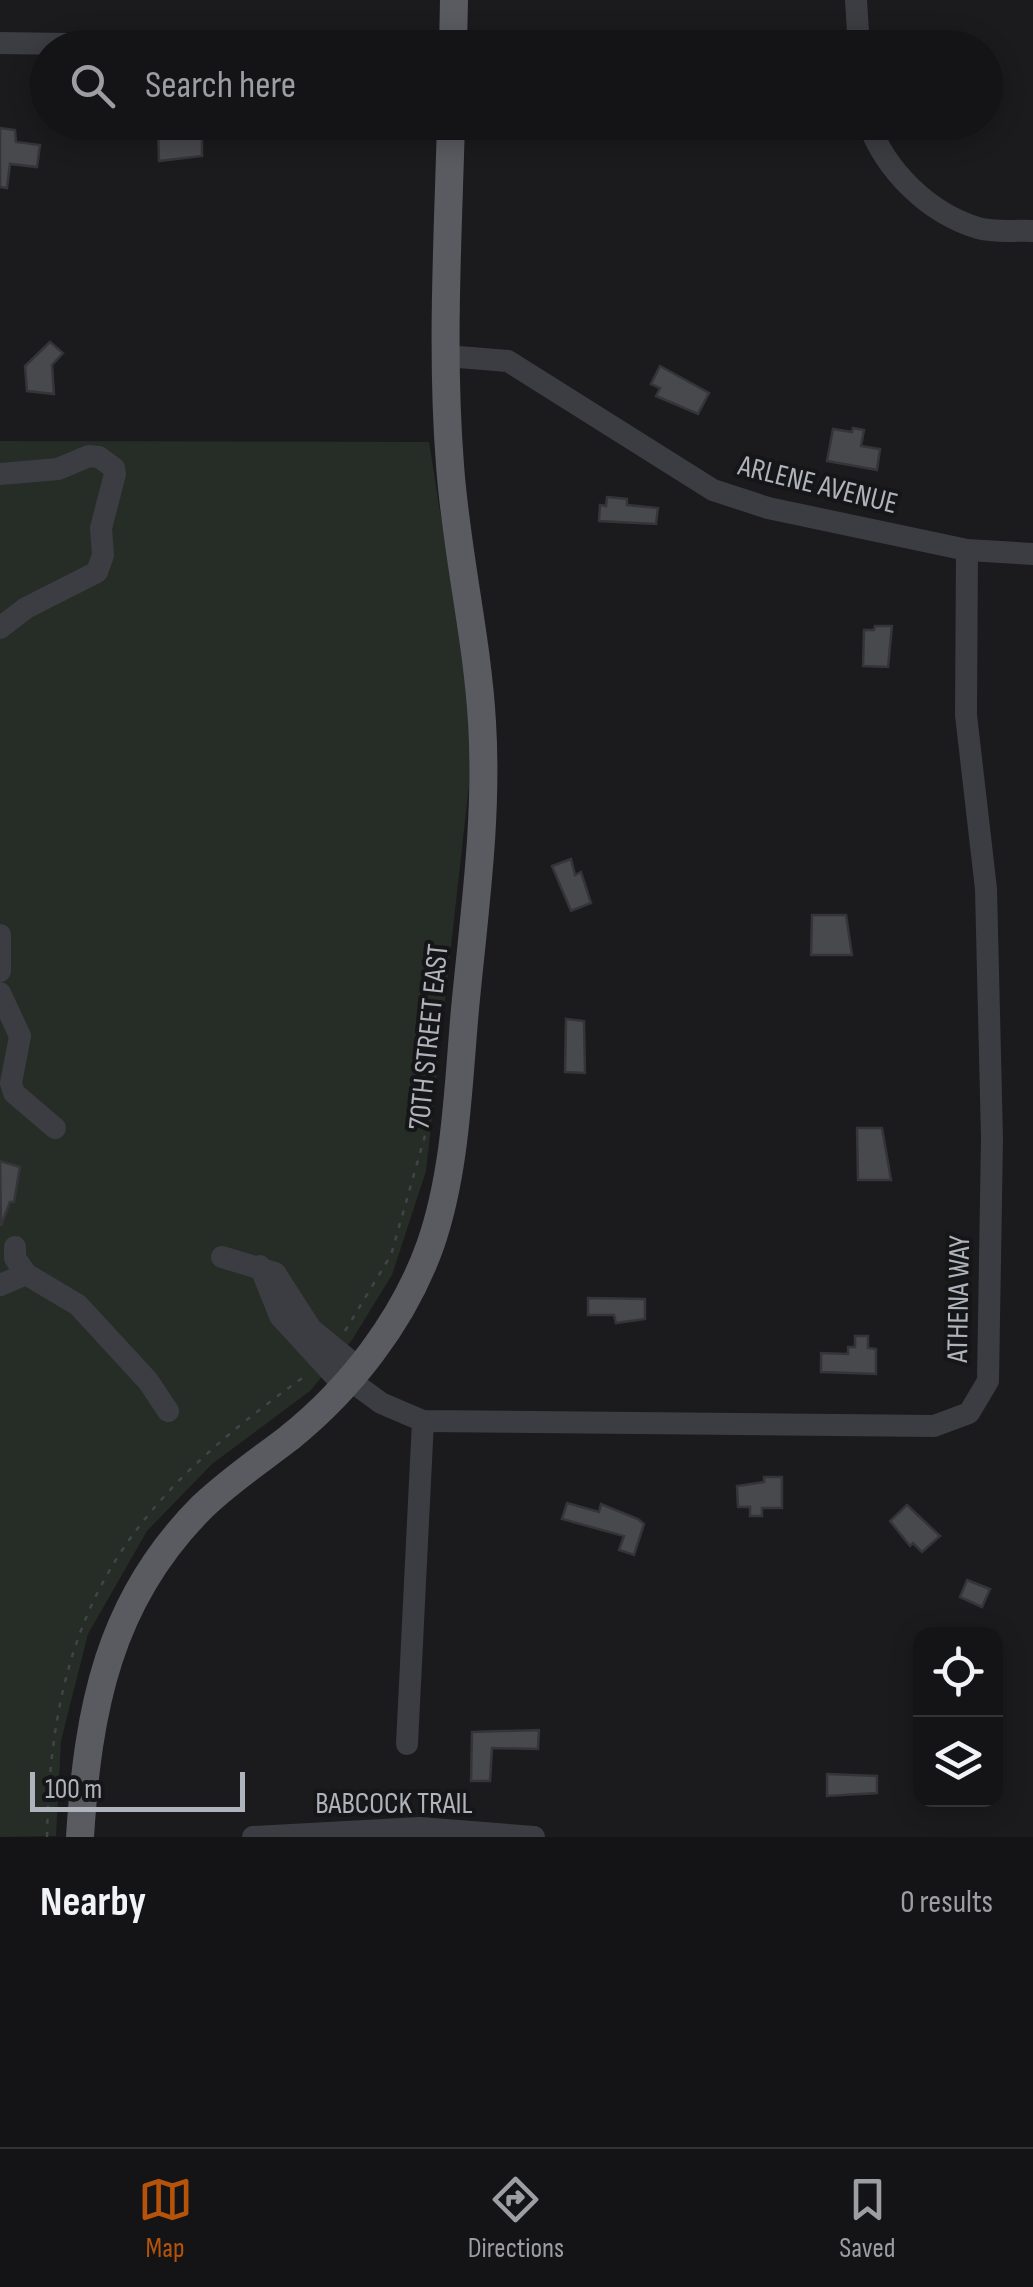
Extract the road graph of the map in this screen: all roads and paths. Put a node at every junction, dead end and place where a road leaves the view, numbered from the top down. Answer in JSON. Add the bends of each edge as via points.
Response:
{"nodes":[{"id":1,"x":454,"y":0,"type":"edge"},
{"id":2,"x":856,"y":0,"type":"edge"},
{"id":3,"x":453,"y":30,"type":"edge"},
{"id":4,"x":858,"y":30,"type":"edge"},
{"id":5,"x":0,"y":44,"type":"edge"},
{"id":6,"x":30,"y":44,"type":"edge"},
{"id":7,"x":451,"y":140,"type":"edge"},
{"id":8,"x":874,"y":140,"type":"edge"},
{"id":9,"x":1033,"y":231,"type":"edge"},
{"id":10,"x":446,"y":356,"type":"junction"},
{"id":11,"x":0,"y":474,"type":"edge"},
{"id":12,"x":967,"y":550,"type":"junction"},
{"id":13,"x":1033,"y":554,"type":"edge"},
{"id":14,"x":0,"y":628,"type":"edge"},
{"id":15,"x":0,"y":936,"type":"edge"},
{"id":16,"x":0,"y":971,"type":"edge"},
{"id":17,"x":0,"y":993,"type":"edge"},
{"id":18,"x":7,"y":1091,"type":"edge"},
{"id":19,"x":437,"y":1116,"type":"dead end"},
{"id":20,"x":54,"y":1128,"type":"dead end"},
{"id":21,"x":15,"y":1247,"type":"dead end"},
{"id":22,"x":222,"y":1256,"type":"dead end"},
{"id":23,"x":26,"y":1274,"type":"junction"},
{"id":24,"x":0,"y":1286,"type":"edge"},
{"id":25,"x":329,"y":1357,"type":"junction"},
{"id":26,"x":352,"y":1379,"type":"junction"},
{"id":27,"x":168,"y":1412,"type":"dead end"},
{"id":28,"x":424,"y":1421,"type":"junction"},
{"id":29,"x":406,"y":1744,"type":"dead end"},
{"id":30,"x":265,"y":1836,"type":"edge"},
{"id":31,"x":47,"y":1837,"type":"edge"},
{"id":32,"x":80,"y":1837,"type":"edge"},
{"id":33,"x":254,"y":1837,"type":"edge"},
{"id":34,"x":534,"y":1837,"type":"edge"}],
"edges":[{"from":1,"to":3,"type":"main road"},
{"from":2,"to":4,"type":"street"},
{"from":5,"to":6,"type":"street"},
{"from":7,"to":10,"type":"main road","name":"70TH STREET EAST"},
{"from":8,"to":9,"type":"street","via":[[902,181],[942,210],[980,229]]},
{"from":10,"to":12,"type":"street","name":"ARLENE AVENUE","via":[[508,361],[713,490]]},
{"from":10,"to":26,"type":"main road","name":"70TH STREET EAST","via":[[450,470],[482,720],[482,841],[444,1198],[403,1302]]},
{"from":11,"to":14,"type":"street","via":[[58,469],[88,456],[99,457],[115,474],[97,572]]},
{"from":12,"to":13,"type":"street","name":"ARLENE AVENUE"},
{"from":12,"to":28,"type":"street","name":"ATHENA WAY","via":[[966,715],[986,889],[992,1138],[988,1381],[969,1413],[934,1426]]},
{"from":15,"to":16,"type":"street"},
{"from":17,"to":18,"type":"street","via":[[20,1036]]},
{"from":18,"to":20,"type":"street"},
{"from":19,"to":25,"type":"path","via":[[426,1132],[390,1254]]},
{"from":21,"to":23,"type":"street"},
{"from":22,"to":25,"type":"street","name":"ATHENA WAY","via":[[260,1266],[280,1316]]},
{"from":23,"to":24,"type":"street"},
{"from":23,"to":27,"type":"street","via":[[78,1304]]},
{"from":25,"to":26,"type":"street","name":"ATHENA WAY"},
{"from":25,"to":31,"type":"path","via":[[222,1437],[129,1538],[65,1674],[50,1738]]},
{"from":26,"to":28,"type":"street","name":"ATHENA WAY","via":[[381,1403]]},
{"from":26,"to":32,"type":"main road","name":"70TH STREET EAST","via":[[202,1507],[144,1582],[96,1695]]},
{"from":28,"to":29,"type":"street"},
{"from":30,"to":33,"type":"street","name":"BABCOCK TRAIL"},
{"from":30,"to":34,"type":"street","name":"BABCOCK TRAIL","via":[[420,1828]]}]}
